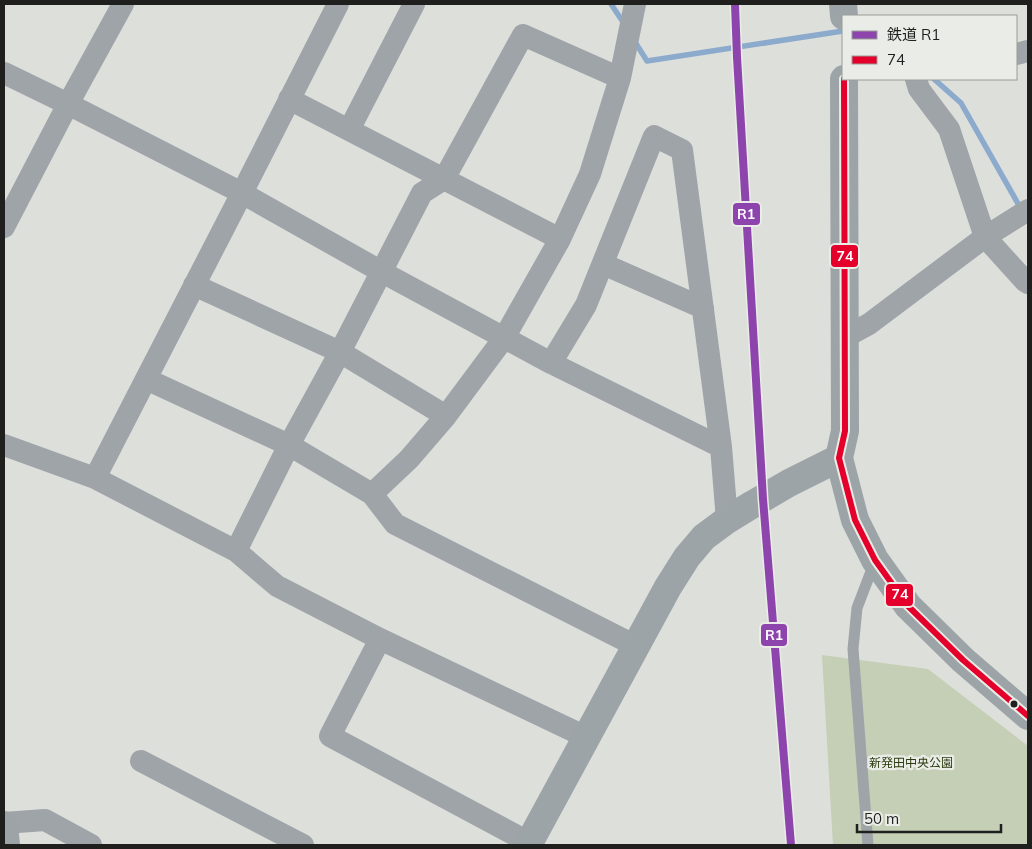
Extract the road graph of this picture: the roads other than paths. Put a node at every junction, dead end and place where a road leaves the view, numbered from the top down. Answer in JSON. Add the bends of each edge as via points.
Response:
{"nodes":[{"id":1,"x":123,"y":4,"type":"edge"},
{"id":2,"x":338,"y":4,"type":"edge"},
{"id":3,"x":414,"y":4,"type":"edge"},
{"id":4,"x":635,"y":4,"type":"edge"},
{"id":5,"x":4,"y":73,"type":"edge"},
{"id":6,"x":620,"y":78,"type":"junction"},
{"id":7,"x":844,"y":80,"type":"edge"},
{"id":8,"x":916,"y":80,"type":"edge"},
{"id":9,"x":289,"y":99,"type":"junction"},
{"id":10,"x":68,"y":104,"type":"junction"},
{"id":11,"x":349,"y":130,"type":"junction"},
{"id":12,"x":444,"y":179,"type":"junction"},
{"id":13,"x":242,"y":193,"type":"junction"},
{"id":14,"x":1028,"y":210,"type":"edge"},
{"id":15,"x":4,"y":227,"type":"edge"},
{"id":16,"x":985,"y":237,"type":"junction"},
{"id":17,"x":560,"y":239,"type":"junction"},
{"id":18,"x":603,"y":264,"type":"junction"},
{"id":19,"x":382,"y":272,"type":"junction"},
{"id":20,"x":1028,"y":283,"type":"edge"},
{"id":21,"x":194,"y":284,"type":"junction"},
{"id":22,"x":703,"y":308,"type":"junction"},
{"id":23,"x":845,"y":337,"type":"junction"},
{"id":24,"x":504,"y":338,"type":"junction"},
{"id":25,"x":340,"y":352,"type":"junction"},
{"id":26,"x":551,"y":363,"type":"junction"},
{"id":27,"x":146,"y":379,"type":"junction"},
{"id":28,"x":446,"y":416,"type":"junction"},
{"id":29,"x":4,"y":445,"type":"edge"},
{"id":30,"x":289,"y":445,"type":"junction"},
{"id":31,"x":721,"y":447,"type":"junction"},
{"id":32,"x":840,"y":458,"type":"junction"},
{"id":33,"x":95,"y":478,"type":"junction"},
{"id":34,"x":372,"y":494,"type":"junction"},
{"id":35,"x":727,"y":520,"type":"junction"},
{"id":36,"x":236,"y":551,"type":"junction"},
{"id":37,"x":876,"y":560,"type":"junction"},
{"id":38,"x":380,"y":639,"type":"junction"},
{"id":39,"x":636,"y":646,"type":"junction"},
{"id":40,"x":1028,"y":716,"type":"edge"},
{"id":41,"x":586,"y":737,"type":"junction"},
{"id":42,"x":141,"y":761,"type":"dead end"},
{"id":43,"x":4,"y":824,"type":"edge"},
{"id":44,"x":529,"y":844,"type":"edge"},
{"id":45,"x":6,"y":845,"type":"edge"},
{"id":46,"x":91,"y":845,"type":"edge"},
{"id":47,"x":303,"y":845,"type":"edge"},
{"id":48,"x":868,"y":845,"type":"edge"}],
"edges":[{"from":1,"to":10,"type":"street"},
{"from":2,"to":9,"type":"street"},
{"from":3,"to":11,"type":"street"},
{"from":4,"to":6,"type":"street"},
{"from":5,"to":10,"type":"street"},
{"from":6,"to":12,"type":"street","via":[[523,34]]},
{"from":6,"to":17,"type":"street","via":[[590,174]]},
{"from":7,"to":23,"type":"main road"},
{"from":8,"to":16,"type":"street","via":[[919,89],[949,129]]},
{"from":9,"to":11,"type":"street"},
{"from":9,"to":13,"type":"street"},
{"from":10,"to":13,"type":"street"},
{"from":10,"to":15,"type":"street"},
{"from":11,"to":12,"type":"street"},
{"from":12,"to":17,"type":"street"},
{"from":12,"to":19,"type":"street","via":[[422,193]]},
{"from":13,"to":19,"type":"street"},
{"from":13,"to":21,"type":"street"},
{"from":14,"to":16,"type":"street"},
{"from":16,"to":20,"type":"street"},
{"from":16,"to":23,"type":"street","via":[[869,324]]},
{"from":17,"to":24,"type":"street"},
{"from":18,"to":22,"type":"street"},
{"from":18,"to":22,"type":"street","via":[[654,136],[682,150]]},
{"from":18,"to":26,"type":"street","via":[[586,305]]},
{"from":19,"to":24,"type":"street"},
{"from":19,"to":25,"type":"street"},
{"from":21,"to":25,"type":"street"},
{"from":21,"to":27,"type":"street"},
{"from":22,"to":31,"type":"street"},
{"from":23,"to":32,"type":"main road","via":[[845,431]]},
{"from":24,"to":26,"type":"street"},
{"from":24,"to":28,"type":"street"},
{"from":25,"to":28,"type":"street"},
{"from":25,"to":30,"type":"street"},
{"from":26,"to":31,"type":"street"},
{"from":27,"to":30,"type":"street"},
{"from":27,"to":33,"type":"street"},
{"from":28,"to":34,"type":"street","via":[[410,459]]},
{"from":29,"to":33,"type":"street"},
{"from":30,"to":34,"type":"street"},
{"from":30,"to":36,"type":"street"},
{"from":31,"to":35,"type":"street"},
{"from":32,"to":35,"type":"main road"},
{"from":32,"to":37,"type":"main road","via":[[855,520]]},
{"from":33,"to":36,"type":"street"},
{"from":34,"to":39,"type":"street","via":[[395,524]]},
{"from":35,"to":39,"type":"main road","via":[[687,557]]},
{"from":36,"to":38,"type":"street","via":[[277,586]]},
{"from":37,"to":40,"type":"main road","via":[[908,606],[963,660]]},
{"from":37,"to":48,"type":"lane","via":[[857,608],[853,648]]},
{"from":38,"to":41,"type":"street"},
{"from":38,"to":44,"type":"street","via":[[330,736]]},
{"from":39,"to":41,"type":"main road"},
{"from":41,"to":44,"type":"main road"},
{"from":42,"to":47,"type":"street"},
{"from":43,"to":45,"type":"main road"},
{"from":43,"to":46,"type":"street","via":[[45,820]]}]}
